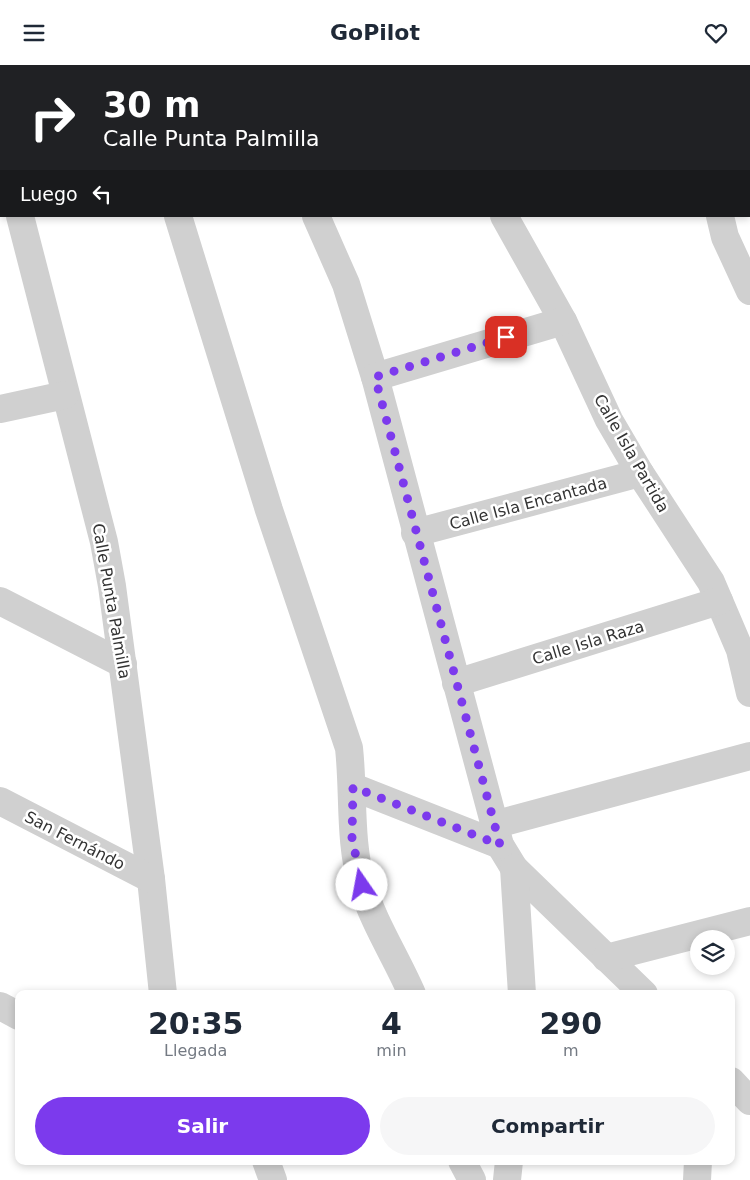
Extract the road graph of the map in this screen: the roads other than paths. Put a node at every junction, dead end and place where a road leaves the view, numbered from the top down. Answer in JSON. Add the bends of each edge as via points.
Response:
{"nodes":[{"id":1,"x":178,"y":217,"type":"edge"},
{"id":2,"x":316,"y":217,"type":"edge"},
{"id":3,"x":505,"y":217,"type":"edge"},
{"id":4,"x":720,"y":217,"type":"edge"},
{"id":5,"x":14,"y":224,"type":"edge"},
{"id":6,"x":750,"y":291,"type":"edge"},
{"id":7,"x":563,"y":321,"type":"junction"},
{"id":8,"x":375,"y":377,"type":"junction"},
{"id":9,"x":65,"y":395,"type":"junction"},
{"id":10,"x":0,"y":409,"type":"edge"},
{"id":11,"x":640,"y":473,"type":"junction"},
{"id":12,"x":415,"y":533,"type":"junction"},
{"id":13,"x":0,"y":601,"type":"edge"},
{"id":14,"x":719,"y":601,"type":"junction"},
{"id":15,"x":745,"y":652,"type":"edge"},
{"id":16,"x":123,"y":664,"type":"junction"},
{"id":17,"x":456,"y":683,"type":"junction"},
{"id":18,"x":750,"y":693,"type":"edge"},
{"id":19,"x":750,"y":756,"type":"edge"},
{"id":20,"x":353,"y":787,"type":"junction"},
{"id":21,"x":0,"y":801,"type":"edge"},
{"id":22,"x":497,"y":835,"type":"junction"},
{"id":23,"x":514,"y":868,"type":"junction"},
{"id":24,"x":151,"y":879,"type":"junction"},
{"id":25,"x":750,"y":921,"type":"edge"},
{"id":26,"x":606,"y":958,"type":"junction"},
{"id":27,"x":163,"y":990,"type":"edge"},
{"id":28,"x":410,"y":990,"type":"edge"},
{"id":29,"x":522,"y":990,"type":"edge"},
{"id":30,"x":640,"y":990,"type":"edge"},
{"id":31,"x":0,"y":1006,"type":"edge"},
{"id":32,"x":15,"y":1014,"type":"edge"},
{"id":33,"x":735,"y":1085,"type":"edge"},
{"id":34,"x":750,"y":1101,"type":"edge"},
{"id":35,"x":267,"y":1165,"type":"edge"},
{"id":36,"x":464,"y":1165,"type":"edge"},
{"id":37,"x":509,"y":1165,"type":"edge"},
{"id":38,"x":698,"y":1165,"type":"edge"},
{"id":39,"x":273,"y":1180,"type":"edge"},
{"id":40,"x":472,"y":1180,"type":"edge"},
{"id":41,"x":507,"y":1180,"type":"edge"},
{"id":42,"x":697,"y":1180,"type":"edge"}],
"edges":[{"from":1,"to":20,"type":"street","via":[[269,510],[350,748]]},
{"from":2,"to":8,"type":"street","via":[[346,285]]},
{"from":3,"to":7,"type":"street","name":"Calle Isla Partida"},
{"from":4,"to":6,"type":"street","via":[[725,237]]},
{"from":5,"to":9,"type":"street","name":"Calle Punta Palmilla"},
{"from":7,"to":8,"type":"street"},
{"from":7,"to":11,"type":"street","name":"Calle Isla Partida","via":[[609,420]]},
{"from":8,"to":12,"type":"street"},
{"from":9,"to":10,"type":"street"},
{"from":9,"to":16,"type":"street","name":"Calle Punta Palmilla","via":[[104,541]]},
{"from":11,"to":12,"type":"street","name":"Calle Isla Encantada"},
{"from":11,"to":14,"type":"street","name":"Calle Isla Partida","via":[[711,582]]},
{"from":12,"to":17,"type":"street"},
{"from":13,"to":16,"type":"street"},
{"from":14,"to":15,"type":"street","name":"Calle Isla Partida"},
{"from":14,"to":17,"type":"street","name":"Calle Isla Raza"},
{"from":15,"to":18,"type":"street","name":"Calle Isla Partida"},
{"from":16,"to":24,"type":"street","name":"Calle Punta Palmilla"},
{"from":17,"to":22,"type":"street"},
{"from":19,"to":22,"type":"street"},
{"from":20,"to":22,"type":"street"},
{"from":20,"to":28,"type":"street","via":[[352,838],[362,885],[379,931]]},
{"from":21,"to":24,"type":"street","name":"San Fernándo"},
{"from":22,"to":23,"type":"street"},
{"from":23,"to":26,"type":"street"},
{"from":23,"to":29,"type":"street"},
{"from":24,"to":27,"type":"street","name":"Calle Punta Palmilla"},
{"from":25,"to":26,"type":"street"},
{"from":26,"to":30,"type":"street"},
{"from":31,"to":32,"type":"street"},
{"from":33,"to":34,"type":"street"},
{"from":35,"to":39,"type":"street"},
{"from":36,"to":40,"type":"street"},
{"from":37,"to":41,"type":"street"},
{"from":38,"to":42,"type":"street"}]}
